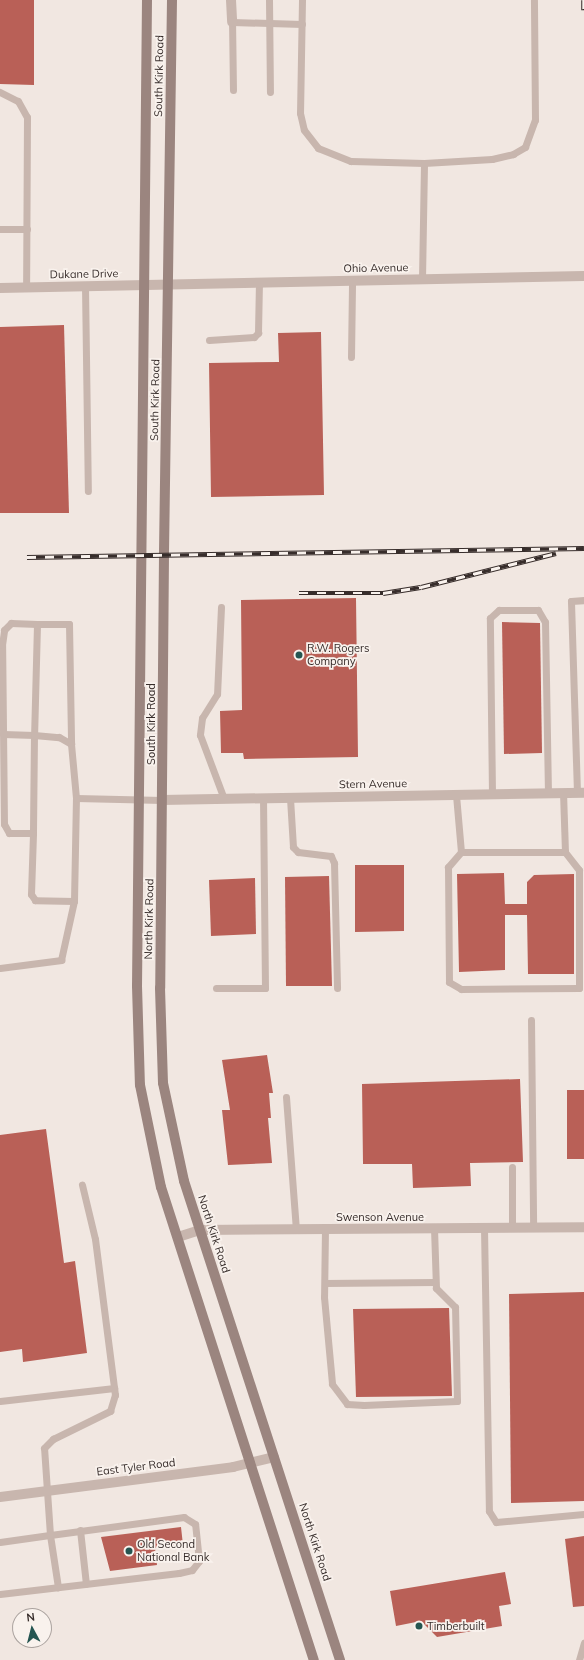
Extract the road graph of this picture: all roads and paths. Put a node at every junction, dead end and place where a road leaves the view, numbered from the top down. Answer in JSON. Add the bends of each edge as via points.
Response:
{"nodes":[{"id":1,"x":147,"y":0,"type":"edge"},
{"id":2,"x":172,"y":0,"type":"edge"},
{"id":3,"x":231,"y":0,"type":"edge"},
{"id":4,"x":269,"y":0,"type":"edge"},
{"id":5,"x":302,"y":0,"type":"edge"},
{"id":6,"x":534,"y":0,"type":"edge"},
{"id":7,"x":232,"y":22,"type":"junction"},
{"id":8,"x":269,"y":24,"type":"junction"},
{"id":9,"x":302,"y":24,"type":"junction"},
{"id":10,"x":233,"y":90,"type":"dead end"},
{"id":11,"x":0,"y":92,"type":"edge"},
{"id":12,"x":270,"y":92,"type":"dead end"},
{"id":13,"x":424,"y":163,"type":"junction"},
{"id":14,"x":0,"y":229,"type":"edge"},
{"id":15,"x":27,"y":229,"type":"junction"},
{"id":16,"x":584,"y":276,"type":"edge"},
{"id":17,"x":422,"y":279,"type":"junction"},
{"id":18,"x":352,"y":281,"type":"junction"},
{"id":19,"x":259,"y":283,"type":"junction"},
{"id":20,"x":144,"y":284,"type":"junction"},
{"id":21,"x":169,"y":284,"type":"junction"},
{"id":22,"x":86,"y":286,"type":"junction"},
{"id":23,"x":26,"y":287,"type":"junction"},
{"id":24,"x":0,"y":288,"type":"edge"},
{"id":25,"x":209,"y":340,"type":"dead end"},
{"id":26,"x":351,"y":357,"type":"dead end"},
{"id":27,"x":88,"y":491,"type":"dead end"},
{"id":28,"x":584,"y":600,"type":"edge"},
{"id":29,"x":221,"y":607,"type":"dead end"},
{"id":30,"x":37,"y":624,"type":"junction"},
{"id":31,"x":3,"y":734,"type":"junction"},
{"id":32,"x":34,"y":735,"type":"junction"},
{"id":33,"x":71,"y":744,"type":"junction"},
{"id":34,"x":548,"y":793,"type":"junction"},
{"id":35,"x":563,"y":793,"type":"junction"},
{"id":36,"x":581,"y":793,"type":"edge"},
{"id":37,"x":492,"y":794,"type":"junction"},
{"id":38,"x":456,"y":795,"type":"junction"},
{"id":39,"x":76,"y":798,"type":"junction"},
{"id":40,"x":263,"y":798,"type":"junction"},
{"id":41,"x":290,"y":798,"type":"junction"},
{"id":42,"x":139,"y":799,"type":"junction"},
{"id":43,"x":224,"y":799,"type":"junction"},
{"id":44,"x":162,"y":800,"type":"junction"},
{"id":45,"x":33,"y":833,"type":"junction"},
{"id":46,"x":460,"y":852,"type":"junction"},
{"id":47,"x":565,"y":852,"type":"junction"},
{"id":48,"x":74,"y":901,"type":"junction"},
{"id":49,"x":0,"y":968,"type":"edge"},
{"id":50,"x":216,"y":988,"type":"dead end"},
{"id":51,"x":337,"y":988,"type":"dead end"},
{"id":52,"x":531,"y":1020,"type":"dead end"},
{"id":53,"x":286,"y":1097,"type":"dead end"},
{"id":54,"x":512,"y":1167,"type":"dead end"},
{"id":55,"x":82,"y":1184,"type":"dead end"},
{"id":56,"x":533,"y":1227,"type":"junction"},
{"id":57,"x":584,"y":1227,"type":"edge"},
{"id":58,"x":434,"y":1228,"type":"junction"},
{"id":59,"x":484,"y":1228,"type":"junction"},
{"id":60,"x":512,"y":1228,"type":"junction"},
{"id":61,"x":296,"y":1229,"type":"junction"},
{"id":62,"x":325,"y":1229,"type":"junction"},
{"id":63,"x":200,"y":1230,"type":"junction"},
{"id":64,"x":178,"y":1238,"type":"junction"},
{"id":65,"x":435,"y":1282,"type":"junction"},
{"id":66,"x":325,"y":1283,"type":"junction"},
{"id":67,"x":114,"y":1388,"type":"junction"},
{"id":68,"x":0,"y":1401,"type":"edge"},
{"id":69,"x":274,"y":1457,"type":"junction"},
{"id":70,"x":252,"y":1464,"type":"junction"},
{"id":71,"x":46,"y":1491,"type":"junction"},
{"id":72,"x":0,"y":1497,"type":"edge"},
{"id":73,"x":584,"y":1514,"type":"edge"},
{"id":74,"x":80,"y":1530,"type":"junction"},
{"id":75,"x":50,"y":1535,"type":"junction"},
{"id":76,"x":0,"y":1542,"type":"edge"},
{"id":77,"x":86,"y":1584,"type":"junction"},
{"id":78,"x":58,"y":1587,"type":"junction"},
{"id":79,"x":0,"y":1594,"type":"edge"},
{"id":80,"x":584,"y":1643,"type":"edge"},
{"id":81,"x":314,"y":1660,"type":"edge"},
{"id":82,"x":340,"y":1660,"type":"edge"},
{"id":83,"x":579,"y":1660,"type":"edge"}],
"edges":[{"from":1,"to":20,"type":"main road","name":"South Kirk Road"},
{"from":2,"to":21,"type":"main road","name":"South Kirk Road"},
{"from":3,"to":7,"type":"street"},
{"from":4,"to":8,"type":"lane"},
{"from":5,"to":9,"type":"lane"},
{"from":6,"to":13,"type":"lane","via":[[536,120],[529,142],[506,156]]},
{"from":7,"to":8,"type":"lane"},
{"from":7,"to":10,"type":"lane"},
{"from":8,"to":9,"type":"lane"},
{"from":8,"to":12,"type":"lane"},
{"from":9,"to":13,"type":"lane","via":[[300,113],[304,130],[318,148],[351,161]]},
{"from":11,"to":15,"type":"lane","via":[[18,101],[27,117]]},
{"from":13,"to":17,"type":"lane"},
{"from":14,"to":15,"type":"lane"},
{"from":15,"to":23,"type":"lane"},
{"from":16,"to":17,"type":"street","name":"Ohio Avenue"},
{"from":17,"to":18,"type":"street","name":"Ohio Avenue"},
{"from":18,"to":19,"type":"street","name":"Ohio Avenue"},
{"from":18,"to":26,"type":"lane"},
{"from":19,"to":21,"type":"street","name":"Ohio Avenue"},
{"from":19,"to":25,"type":"lane","via":[[258,333],[254,337]]},
{"from":20,"to":21,"type":"street","name":"Dukane Drive"},
{"from":20,"to":22,"type":"street","name":"Dukane Drive"},
{"from":20,"to":42,"type":"main road","name":"South Kirk Road"},
{"from":21,"to":44,"type":"main road","name":"South Kirk Road"},
{"from":22,"to":23,"type":"street","name":"Dukane Drive"},
{"from":22,"to":27,"type":"lane"},
{"from":23,"to":24,"type":"street","name":"Dukane Drive"},
{"from":28,"to":36,"type":"lane","via":[[571,600]]},
{"from":29,"to":43,"type":"lane","via":[[217,694],[202,718],[200,735]]},
{"from":30,"to":31,"type":"lane","via":[[11,623],[4,630]]},
{"from":30,"to":32,"type":"lane"},
{"from":30,"to":33,"type":"lane","via":[[69,624]]},
{"from":31,"to":32,"type":"lane"},
{"from":31,"to":45,"type":"lane","via":[[4,824],[9,832]]},
{"from":32,"to":33,"type":"lane","via":[[59,736]]},
{"from":32,"to":45,"type":"lane"},
{"from":33,"to":39,"type":"lane"},
{"from":34,"to":35,"type":"street","name":"Stern Avenue"},
{"from":34,"to":37,"type":"street","name":"Stern Avenue"},
{"from":34,"to":37,"type":"lane","via":[[545,622],[538,610],[499,610],[490,618]]},
{"from":35,"to":36,"type":"street","name":"Stern Avenue"},
{"from":35,"to":47,"type":"lane"},
{"from":37,"to":38,"type":"street","name":"Stern Avenue"},
{"from":38,"to":41,"type":"street","name":"Stern Avenue"},
{"from":38,"to":46,"type":"lane"},
{"from":39,"to":42,"type":"lane"},
{"from":39,"to":48,"type":"lane"},
{"from":40,"to":41,"type":"street","name":"Stern Avenue"},
{"from":40,"to":43,"type":"street","name":"Stern Avenue"},
{"from":40,"to":50,"type":"lane","via":[[265,988]]},
{"from":41,"to":51,"type":"lane","via":[[293,847],[298,852],[331,856],[334,863]]},
{"from":42,"to":44,"type":"lane"},
{"from":42,"to":64,"type":"main road","name":"North Kirk Road","via":[[140,1085],[152,1156]]},
{"from":43,"to":44,"type":"street","name":"Stern Avenue"},
{"from":44,"to":63,"type":"main road","name":"North Kirk Road","via":[[163,1083],[175,1150]]},
{"from":45,"to":48,"type":"lane","via":[[31,894],[35,900]]},
{"from":46,"to":47,"type":"lane"},
{"from":46,"to":47,"type":"lane","via":[[448,867],[448,875],[449,982],[461,989],[579,988],[579,870]]},
{"from":48,"to":49,"type":"lane","via":[[61,960]]},
{"from":52,"to":56,"type":"lane"},
{"from":53,"to":61,"type":"lane"},
{"from":54,"to":60,"type":"lane"},
{"from":55,"to":67,"type":"lane","via":[[94,1239]]},
{"from":56,"to":57,"type":"street","name":"Swenson Avenue"},
{"from":56,"to":60,"type":"street","name":"Swenson Avenue"},
{"from":58,"to":59,"type":"street","name":"Swenson Avenue"},
{"from":58,"to":62,"type":"street","name":"Swenson Avenue"},
{"from":58,"to":65,"type":"lane"},
{"from":59,"to":60,"type":"street","name":"Swenson Avenue"},
{"from":59,"to":73,"type":"lane","via":[[489,1511],[496,1522]]},
{"from":61,"to":62,"type":"street","name":"Swenson Avenue"},
{"from":61,"to":63,"type":"street","name":"Swenson Avenue"},
{"from":62,"to":66,"type":"lane"},
{"from":63,"to":64,"type":"street","name":"Swenson Avenue"},
{"from":63,"to":69,"type":"main road","name":"North Kirk Road"},
{"from":64,"to":70,"type":"main road","name":"North Kirk Road"},
{"from":65,"to":66,"type":"lane"},
{"from":65,"to":66,"type":"lane","via":[[455,1307],[457,1401],[364,1405],[348,1404],[332,1384]]},
{"from":67,"to":68,"type":"lane"},
{"from":67,"to":71,"type":"lane","via":[[110,1411],[46,1444],[42,1455]]},
{"from":69,"to":70,"type":"street","name":"East Tyler Road"},
{"from":69,"to":82,"type":"main road","name":"North Kirk Road"},
{"from":70,"to":71,"type":"street","name":"East Tyler Road"},
{"from":70,"to":81,"type":"main road","name":"North Kirk Road"},
{"from":71,"to":72,"type":"street","name":"East Tyler Road"},
{"from":71,"to":75,"type":"lane"},
{"from":74,"to":75,"type":"lane"},
{"from":74,"to":77,"type":"lane"},
{"from":74,"to":77,"type":"lane","via":[[184,1517],[195,1524],[199,1561],[192,1570]]},
{"from":75,"to":76,"type":"lane"},
{"from":75,"to":78,"type":"lane"},
{"from":77,"to":78,"type":"lane"},
{"from":78,"to":79,"type":"lane"},
{"from":80,"to":83,"type":"lane"}]}
